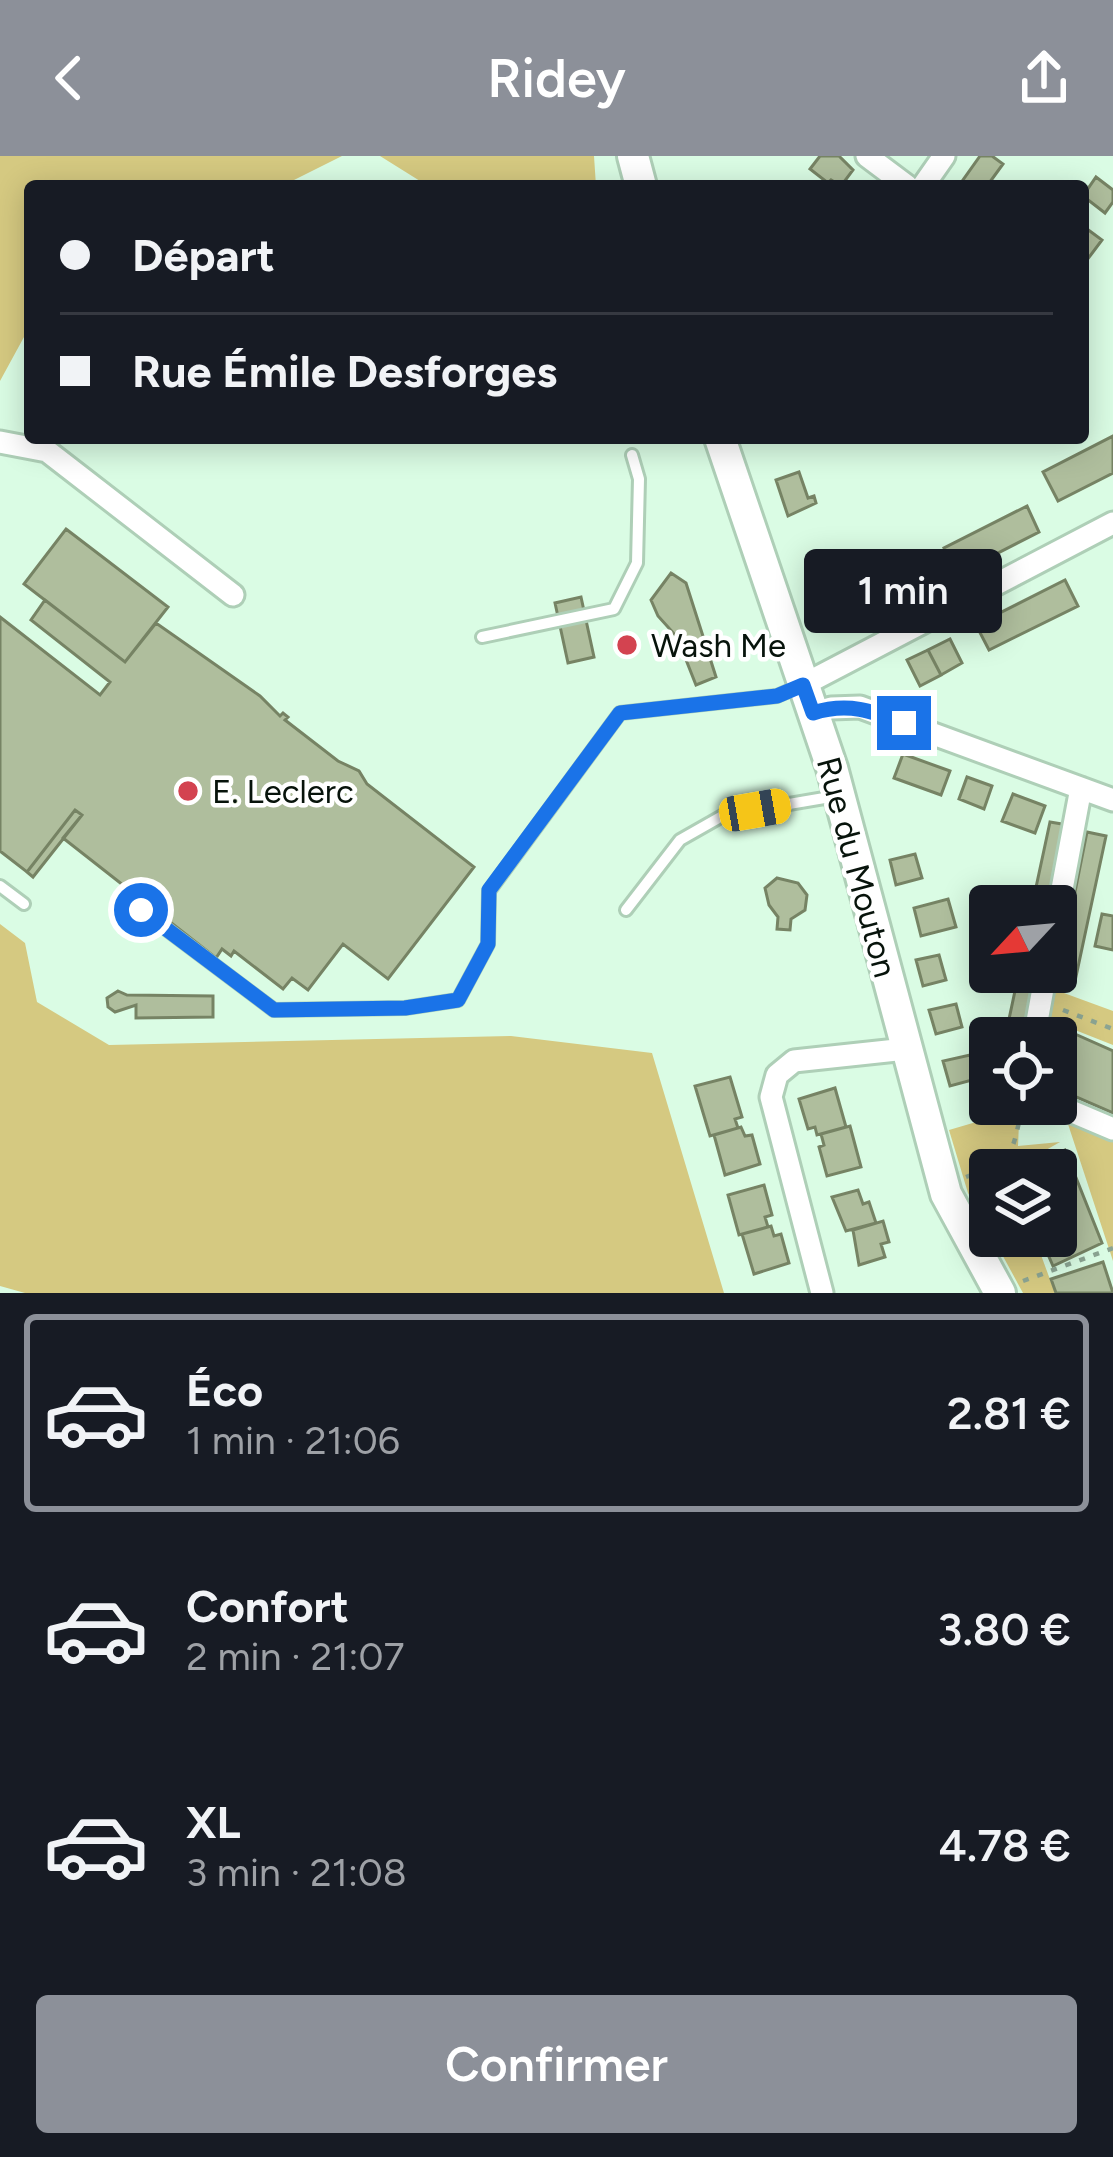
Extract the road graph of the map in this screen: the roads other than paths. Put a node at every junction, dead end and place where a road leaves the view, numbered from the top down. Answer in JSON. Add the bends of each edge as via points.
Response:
{"nodes":[{"id":1,"x":867,"y":156,"type":"edge"},
{"id":2,"x":899,"y":180,"type":"edge"},
{"id":3,"x":0,"y":442,"type":"edge"},
{"id":4,"x":722,"y":444,"type":"edge"},
{"id":5,"x":632,"y":455,"type":"dead end"},
{"id":6,"x":1113,"y":523,"type":"edge"},
{"id":7,"x":233,"y":595,"type":"dead end"},
{"id":8,"x":482,"y":637,"type":"dead end"},
{"id":9,"x":808,"y":699,"type":"junction"},
{"id":10,"x":1082,"y":788,"type":"junction"},
{"id":11,"x":839,"y":796,"type":"junction"},
{"id":12,"x":1113,"y":800,"type":"edge"},
{"id":13,"x":1063,"y":885,"type":"edge"},
{"id":14,"x":0,"y":886,"type":"edge"},
{"id":15,"x":24,"y":904,"type":"dead end"},
{"id":16,"x":141,"y":910,"type":"dead end"},
{"id":17,"x":626,"y":910,"type":"dead end"},
{"id":18,"x":906,"y":1049,"type":"junction"},
{"id":19,"x":1077,"y":1114,"type":"edge"},
{"id":20,"x":1113,"y":1129,"type":"edge"},
{"id":21,"x":999,"y":1291,"type":"edge"},
{"id":22,"x":823,"y":1293,"type":"edge"}],
"edges":[{"from":1,"to":2,"type":"street"},
{"from":3,"to":7,"type":"street","via":[[46,451]]},
{"from":4,"to":9,"type":"street","name":"Rue du Mouton"},
{"from":5,"to":8,"type":"lane","via":[[638,562],[614,609]]},
{"from":6,"to":9,"type":"street"},
{"from":9,"to":10,"type":"street","via":[[860,707]]},
{"from":9,"to":11,"type":"street","name":"Rue du Mouton"},
{"from":9,"to":16,"type":"lane","via":[[620,713],[489,890],[488,944],[458,1000],[274,1010]]},
{"from":10,"to":12,"type":"street"},
{"from":10,"to":13,"type":"street"},
{"from":11,"to":17,"type":"lane","via":[[724,815],[680,840]]},
{"from":11,"to":18,"type":"street","name":"Rue du Mouton"},
{"from":14,"to":15,"type":"lane"},
{"from":18,"to":21,"type":"street","name":"Rue du Mouton","via":[[944,1185]]},
{"from":18,"to":22,"type":"street","via":[[794,1061],[778,1075],[771,1097]]},
{"from":19,"to":20,"type":"street"}]}
